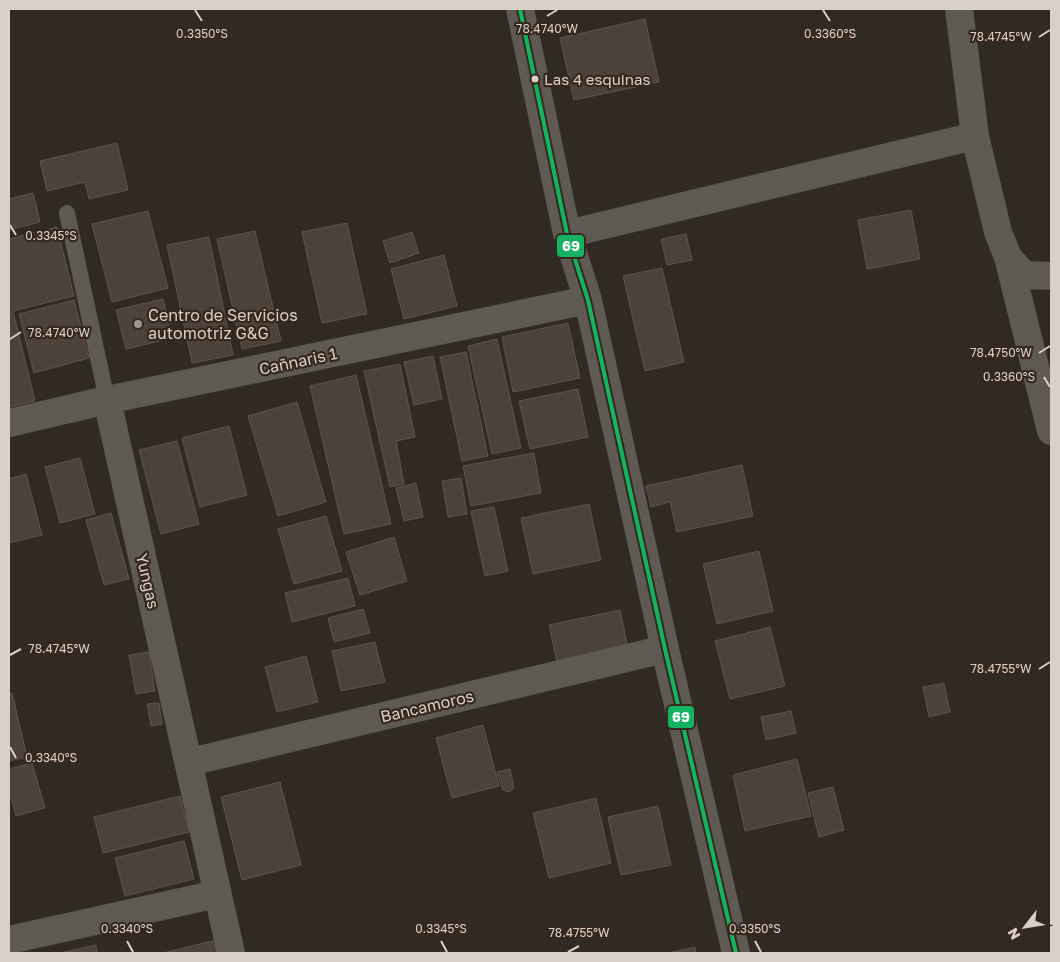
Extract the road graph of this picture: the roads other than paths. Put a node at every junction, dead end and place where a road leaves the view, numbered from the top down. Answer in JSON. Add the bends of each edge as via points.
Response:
{"nodes":[{"id":1,"x":520,"y":9,"type":"edge"},
{"id":2,"x":959,"y":9,"type":"edge"},
{"id":3,"x":975,"y":136,"type":"junction"},
{"id":4,"x":67,"y":213,"type":"dead end"},
{"id":5,"x":567,"y":234,"type":"junction"},
{"id":6,"x":1016,"y":266,"type":"junction"},
{"id":7,"x":1051,"y":276,"type":"edge"},
{"id":8,"x":588,"y":300,"type":"junction"},
{"id":9,"x":107,"y":400,"type":"junction"},
{"id":10,"x":9,"y":424,"type":"edge"},
{"id":11,"x":1051,"y":431,"type":"edge"},
{"id":12,"x":665,"y":649,"type":"junction"},
{"id":13,"x":190,"y":762,"type":"junction"},
{"id":14,"x":217,"y":894,"type":"junction"},
{"id":15,"x":9,"y":940,"type":"edge"},
{"id":16,"x":231,"y":953,"type":"edge"},
{"id":17,"x":736,"y":953,"type":"edge"}],
"edges":[{"from":1,"to":5,"type":"street"},
{"from":2,"to":3,"type":"street"},
{"from":3,"to":5,"type":"street"},
{"from":3,"to":6,"type":"street","via":[[998,232]]},
{"from":4,"to":9,"type":"lane"},
{"from":5,"to":8,"type":"street"},
{"from":6,"to":7,"type":"street"},
{"from":6,"to":11,"type":"street"},
{"from":8,"to":9,"type":"street","name":"Cañnaris 1"},
{"from":8,"to":12,"type":"street"},
{"from":9,"to":10,"type":"street","name":"Cañnaris 1"},
{"from":9,"to":13,"type":"street","name":"Yungas"},
{"from":12,"to":13,"type":"street","name":"Bancamoros"},
{"from":12,"to":17,"type":"street"},
{"from":13,"to":14,"type":"street","name":"Yungas"},
{"from":14,"to":15,"type":"street"},
{"from":14,"to":16,"type":"street","name":"Yungas"}]}
